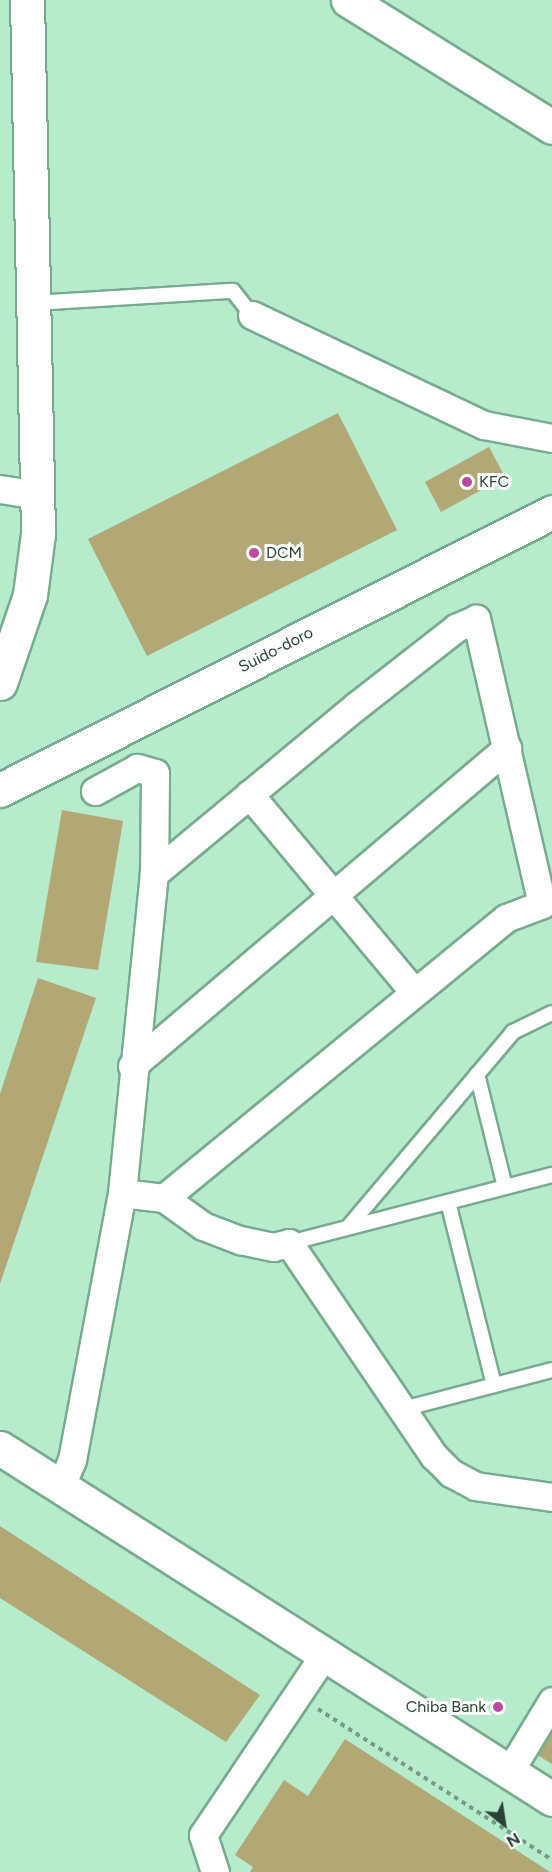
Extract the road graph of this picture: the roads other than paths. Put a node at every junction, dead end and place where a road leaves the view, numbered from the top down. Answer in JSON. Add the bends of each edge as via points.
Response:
{"nodes":[{"id":1,"x":27,"y":0,"type":"edge"},
{"id":2,"x":348,"y":0,"type":"edge"},
{"id":3,"x":552,"y":127,"type":"edge"},
{"id":4,"x":34,"y":303,"type":"junction"},
{"id":5,"x":252,"y":315,"type":"joint"},
{"id":6,"x":552,"y":438,"type":"edge"},
{"id":7,"x":0,"y":489,"type":"edge"},
{"id":8,"x":38,"y":495,"type":"junction"},
{"id":9,"x":552,"y":512,"type":"edge"},
{"id":10,"x":0,"y":683,"type":"edge"},
{"id":11,"x":507,"y":748,"type":"junction"},
{"id":12,"x":0,"y":790,"type":"edge"},
{"id":13,"x":95,"y":791,"type":"dead end"},
{"id":14,"x":249,"y":794,"type":"junction"},
{"id":15,"x":154,"y":874,"type":"junction"},
{"id":16,"x":333,"y":895,"type":"junction"},
{"id":17,"x":414,"y":992,"type":"junction"},
{"id":18,"x":552,"y":1013,"type":"edge"},
{"id":19,"x":132,"y":1065,"type":"junction"},
{"id":20,"x":477,"y":1074,"type":"junction"},
{"id":21,"x":552,"y":1176,"type":"edge"},
{"id":22,"x":505,"y":1187,"type":"junction"},
{"id":23,"x":122,"y":1193,"type":"junction"},
{"id":24,"x":164,"y":1198,"type":"junction"},
{"id":25,"x":448,"y":1202,"type":"junction"},
{"id":26,"x":350,"y":1225,"type":"junction"},
{"id":27,"x":289,"y":1243,"type":"junction"},
{"id":28,"x":552,"y":1370,"type":"edge"},
{"id":29,"x":494,"y":1385,"type":"junction"},
{"id":30,"x":403,"y":1409,"type":"junction"},
{"id":31,"x":0,"y":1449,"type":"edge"},
{"id":32,"x":60,"y":1488,"type":"junction"},
{"id":33,"x":552,"y":1497,"type":"edge"},
{"id":34,"x":324,"y":1655,"type":"junction"},
{"id":35,"x":552,"y":1701,"type":"edge"},
{"id":36,"x":509,"y":1772,"type":"junction"},
{"id":37,"x":552,"y":1799,"type":"edge"},
{"id":38,"x":215,"y":1872,"type":"edge"}],
"edges":[{"from":1,"to":4,"type":"street"},
{"from":2,"to":3,"type":"street"},
{"from":4,"to":5,"type":"lane","via":[[233,291]]},
{"from":4,"to":8,"type":"street"},
{"from":5,"to":6,"type":"street","via":[[484,425]]},
{"from":7,"to":8,"type":"street"},
{"from":8,"to":10,"type":"street","via":[[30,595]]},
{"from":9,"to":12,"type":"street","name":"Suido-doro"},
{"from":11,"to":14,"type":"street","via":[[476,619],[456,628]]},
{"from":11,"to":16,"type":"street"},
{"from":11,"to":17,"type":"street","via":[[542,904],[507,918]]},
{"from":13,"to":15,"type":"street","via":[[137,768],[155,773]]},
{"from":14,"to":15,"type":"street"},
{"from":14,"to":16,"type":"street"},
{"from":15,"to":19,"type":"street"},
{"from":16,"to":17,"type":"street"},
{"from":16,"to":19,"type":"street"},
{"from":17,"to":24,"type":"street"},
{"from":18,"to":20,"type":"lane","via":[[513,1032]]},
{"from":19,"to":23,"type":"street"},
{"from":20,"to":22,"type":"lane"},
{"from":20,"to":26,"type":"lane"},
{"from":21,"to":22,"type":"lane"},
{"from":22,"to":25,"type":"lane"},
{"from":23,"to":24,"type":"street"},
{"from":23,"to":32,"type":"street","via":[[72,1460]]},
{"from":24,"to":27,"type":"street","via":[[203,1226],[240,1240],[273,1247]]},
{"from":25,"to":26,"type":"lane"},
{"from":25,"to":29,"type":"lane"},
{"from":26,"to":27,"type":"lane"},
{"from":27,"to":30,"type":"street"},
{"from":28,"to":29,"type":"lane"},
{"from":29,"to":30,"type":"lane"},
{"from":30,"to":33,"type":"street","via":[[434,1456],[463,1482]]},
{"from":31,"to":32,"type":"street"},
{"from":32,"to":34,"type":"street"},
{"from":34,"to":36,"type":"street"},
{"from":34,"to":38,"type":"street","via":[[203,1835]]},
{"from":35,"to":36,"type":"street"},
{"from":36,"to":37,"type":"street"}]}
